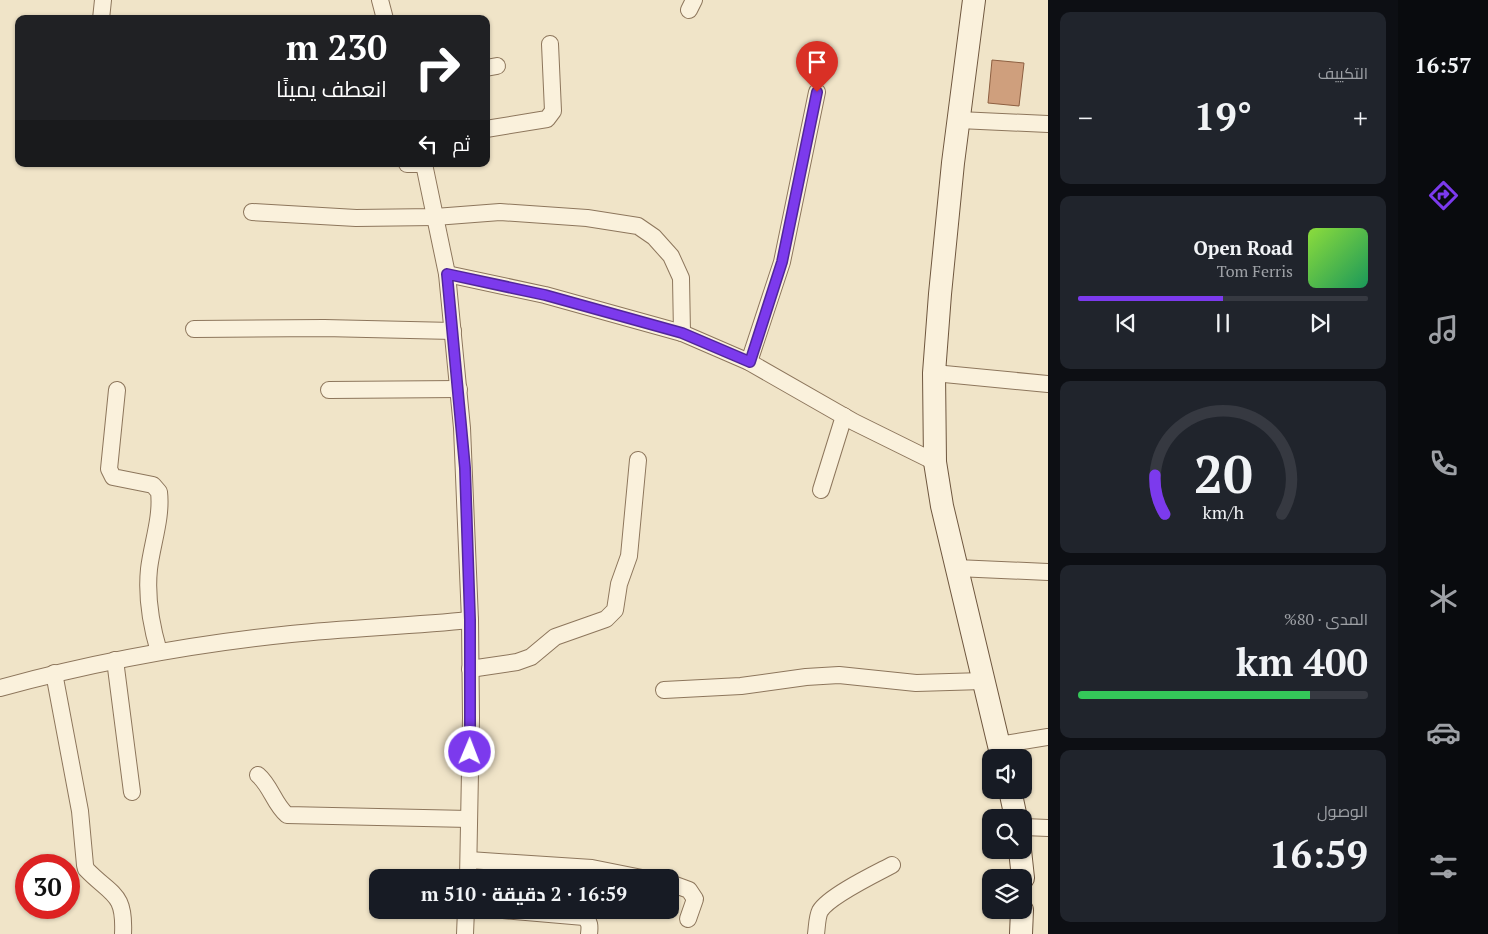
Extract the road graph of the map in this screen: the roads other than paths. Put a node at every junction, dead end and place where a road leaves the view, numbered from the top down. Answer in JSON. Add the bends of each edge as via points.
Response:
{"nodes":[{"id":1,"x":103,"y":0,"type":"edge"},
{"id":2,"x":380,"y":0,"type":"edge"},
{"id":3,"x":974,"y":0,"type":"edge"},
{"id":4,"x":101,"y":15,"type":"edge"},
{"id":5,"x":384,"y":15,"type":"edge"},
{"id":6,"x":550,"y":44,"type":"dead end"},
{"id":7,"x":817,"y":92,"type":"dead end"},
{"id":8,"x":958,"y":120,"type":"junction"},
{"id":9,"x":1048,"y":124,"type":"edge"},
{"id":10,"x":490,"y":128,"type":"edge"},
{"id":11,"x":425,"y":167,"type":"edge"},
{"id":12,"x":252,"y":212,"type":"dead end"},
{"id":13,"x":436,"y":217,"type":"junction"},
{"id":14,"x":447,"y":274,"type":"junction"},
{"id":15,"x":194,"y":329,"type":"dead end"},
{"id":16,"x":453,"y":331,"type":"junction"},
{"id":17,"x":682,"y":333,"type":"junction"},
{"id":18,"x":750,"y":362,"type":"junction"},
{"id":19,"x":934,"y":373,"type":"junction"},
{"id":20,"x":1048,"y":384,"type":"edge"},
{"id":21,"x":459,"y":389,"type":"junction"},
{"id":22,"x":117,"y":390,"type":"dead end"},
{"id":23,"x":329,"y":390,"type":"dead end"},
{"id":24,"x":844,"y":416,"type":"junction"},
{"id":25,"x":638,"y":460,"type":"dead end"},
{"id":26,"x":935,"y":462,"type":"junction"},
{"id":27,"x":821,"y":490,"type":"dead end"},
{"id":28,"x":956,"y":568,"type":"junction"},
{"id":29,"x":1048,"y":572,"type":"edge"},
{"id":30,"x":470,"y":620,"type":"junction"},
{"id":31,"x":159,"y":652,"type":"junction"},
{"id":32,"x":115,"y":660,"type":"junction"},
{"id":33,"x":470,"y":669,"type":"junction"},
{"id":34,"x":54,"y":673,"type":"junction"},
{"id":35,"x":982,"y":681,"type":"junction"},
{"id":36,"x":0,"y":688,"type":"edge"},
{"id":37,"x":664,"y":690,"type":"dead end"},
{"id":38,"x":1048,"y":737,"type":"edge"},
{"id":39,"x":999,"y":749,"type":"edge"},
{"id":40,"x":1007,"y":749,"type":"edge"},
{"id":41,"x":258,"y":775,"type":"dead end"},
{"id":42,"x":132,"y":792,"type":"dead end"},
{"id":43,"x":469,"y":819,"type":"junction"},
{"id":44,"x":1032,"y":827,"type":"edge"},
{"id":45,"x":1048,"y":828,"type":"edge"},
{"id":46,"x":468,"y":860,"type":"junction"},
{"id":47,"x":892,"y":865,"type":"dead end"},
{"id":48,"x":468,"y":869,"type":"edge"},
{"id":49,"x":597,"y":869,"type":"edge"},
{"id":50,"x":679,"y":886,"type":"edge"},
{"id":51,"x":466,"y":919,"type":"edge"},
{"id":52,"x":586,"y":919,"type":"edge"},
{"id":53,"x":1022,"y":919,"type":"edge"},
{"id":54,"x":688,"y":920,"type":"dead end"},
{"id":55,"x":123,"y":934,"type":"edge"},
{"id":56,"x":465,"y":934,"type":"edge"},
{"id":57,"x":589,"y":934,"type":"edge"},
{"id":58,"x":816,"y":934,"type":"edge"},
{"id":59,"x":1021,"y":934,"type":"edge"}],
"edges":[{"from":1,"to":4,"type":"street"},
{"from":2,"to":5,"type":"street"},
{"from":3,"to":8,"type":"main road"},
{"from":6,"to":10,"type":"street","via":[[553,111],[547,119]]},
{"from":7,"to":18,"type":"street","via":[[782,262]]},
{"from":8,"to":9,"type":"street"},
{"from":8,"to":19,"type":"main road"},
{"from":11,"to":13,"type":"street"},
{"from":12,"to":13,"type":"street","via":[[356,218]]},
{"from":13,"to":14,"type":"street"},
{"from":13,"to":17,"type":"street","via":[[500,212],[587,218],[638,226],[654,237],[671,256],[681,278]]},
{"from":14,"to":16,"type":"street"},
{"from":14,"to":17,"type":"street","via":[[545,295]]},
{"from":15,"to":16,"type":"street"},
{"from":16,"to":21,"type":"street"},
{"from":17,"to":18,"type":"street"},
{"from":18,"to":24,"type":"street"},
{"from":19,"to":20,"type":"street"},
{"from":19,"to":26,"type":"main road"},
{"from":21,"to":23,"type":"street"},
{"from":21,"to":30,"type":"street"},
{"from":22,"to":31,"type":"street","via":[[109,469],[113,477],[153,485],[159,492],[148,595]]},
{"from":24,"to":26,"type":"street"},
{"from":24,"to":27,"type":"street"},
{"from":25,"to":33,"type":"street","via":[[629,556],[615,610],[606,619],[555,637],[531,657]]},
{"from":26,"to":28,"type":"main road"},
{"from":28,"to":29,"type":"street"},
{"from":28,"to":35,"type":"main road"},
{"from":30,"to":31,"type":"street","via":[[292,634]]},
{"from":30,"to":33,"type":"street"},
{"from":31,"to":32,"type":"street"},
{"from":32,"to":34,"type":"street"},
{"from":32,"to":42,"type":"street"},
{"from":33,"to":43,"type":"street"},
{"from":34,"to":36,"type":"street"},
{"from":34,"to":55,"type":"street","via":[[80,811],[86,869],[122,904]]},
{"from":35,"to":37,"type":"street","via":[[916,683],[839,675],[741,686]]},
{"from":35,"to":39,"type":"main road"},
{"from":38,"to":40,"type":"street"},
{"from":41,"to":43,"type":"street","via":[[287,815]]},
{"from":43,"to":46,"type":"street"},
{"from":44,"to":45,"type":"street"},
{"from":46,"to":48,"type":"street"},
{"from":46,"to":49,"type":"street"},
{"from":47,"to":58,"type":"street","via":[[825,905],[820,912]]},
{"from":50,"to":54,"type":"street","via":[[689,890],[695,899]]},
{"from":51,"to":56,"type":"street"},
{"from":52,"to":57,"type":"street"},
{"from":53,"to":59,"type":"main road"}]}
